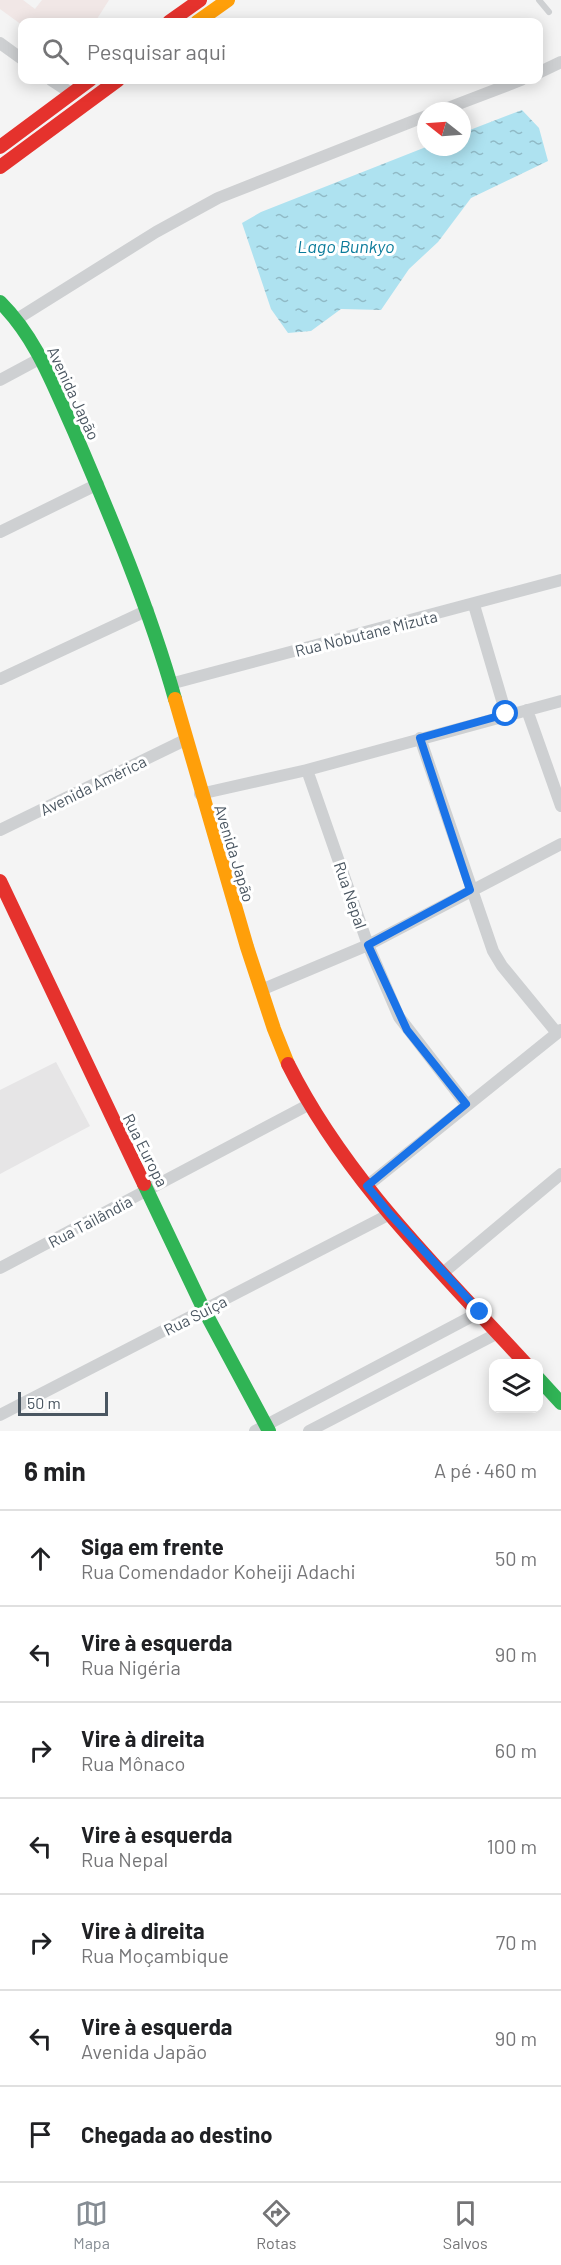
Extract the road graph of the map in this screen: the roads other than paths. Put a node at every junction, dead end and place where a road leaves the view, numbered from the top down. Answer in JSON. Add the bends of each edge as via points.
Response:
{"nodes":[{"id":1,"x":200,"y":0,"type":"edge"},
{"id":2,"x":228,"y":0,"type":"edge"},
{"id":3,"x":539,"y":0,"type":"edge"},
{"id":4,"x":549,"y":12,"type":"dead end"},
{"id":5,"x":175,"y":18,"type":"edge"},
{"id":6,"x":203,"y":18,"type":"edge"},
{"id":7,"x":0,"y":43,"type":"edge"},
{"id":8,"x":18,"y":56,"type":"edge"},
{"id":9,"x":561,"y":62,"type":"edge"},
{"id":10,"x":543,"y":71,"type":"edge"},
{"id":11,"x":57,"y":84,"type":"edge"},
{"id":12,"x":84,"y":84,"type":"edge"},
{"id":13,"x":113,"y":84,"type":"edge"},
{"id":14,"x":511,"y":84,"type":"edge"},
{"id":15,"x":71,"y":93,"type":"junction"},
{"id":16,"x":464,"y":102,"type":"edge"},
{"id":17,"x":417,"y":120,"type":"edge"},
{"id":18,"x":0,"y":147,"type":"edge"},
{"id":19,"x":0,"y":167,"type":"edge"},
{"id":20,"x":0,"y":294,"type":"edge"},
{"id":21,"x":0,"y":302,"type":"edge"},
{"id":22,"x":15,"y":316,"type":"junction"},
{"id":23,"x":40,"y":358,"type":"junction"},
{"id":24,"x":0,"y":380,"type":"edge"},
{"id":25,"x":98,"y":484,"type":"junction"},
{"id":26,"x":0,"y":532,"type":"edge"},
{"id":27,"x":561,"y":580,"type":"edge"},
{"id":28,"x":474,"y":605,"type":"junction"},
{"id":29,"x":148,"y":610,"type":"junction"},
{"id":30,"x":0,"y":679,"type":"edge"},
{"id":31,"x":170,"y":684,"type":"junction"},
{"id":32,"x":561,"y":701,"type":"edge"},
{"id":33,"x":527,"y":710,"type":"junction"},
{"id":34,"x":506,"y":714,"type":"junction"},
{"id":35,"x":420,"y":738,"type":"junction"},
{"id":36,"x":185,"y":740,"type":"junction"},
{"id":37,"x":307,"y":770,"type":"junction"},
{"id":38,"x":200,"y":794,"type":"junction"},
{"id":39,"x":561,"y":806,"type":"edge"},
{"id":40,"x":0,"y":830,"type":"edge"},
{"id":41,"x":561,"y":844,"type":"edge"},
{"id":42,"x":0,"y":881,"type":"edge"},
{"id":43,"x":470,"y":890,"type":"junction"},
{"id":44,"x":368,"y":945,"type":"junction"},
{"id":45,"x":261,"y":990,"type":"junction"},
{"id":46,"x":559,"y":1032,"type":"edge"},
{"id":47,"x":466,"y":1104,"type":"junction"},
{"id":48,"x":308,"y":1106,"type":"junction"},
{"id":49,"x":561,"y":1174,"type":"edge"},
{"id":50,"x":367,"y":1186,"type":"junction"},
{"id":51,"x":148,"y":1191,"type":"junction"},
{"id":52,"x":390,"y":1214,"type":"junction"},
{"id":53,"x":0,"y":1268,"type":"edge"},
{"id":54,"x":444,"y":1272,"type":"junction"},
{"id":55,"x":204,"y":1310,"type":"junction"},
{"id":56,"x":480,"y":1312,"type":"junction"},
{"id":57,"x":498,"y":1333,"type":"junction"},
{"id":58,"x":521,"y":1359,"type":"edge"},
{"id":59,"x":543,"y":1383,"type":"edge"},
{"id":60,"x":561,"y":1403,"type":"edge"},
{"id":61,"x":0,"y":1415,"type":"edge"},
{"id":62,"x":263,"y":1429,"type":"edge"},
{"id":63,"x":309,"y":1431,"type":"edge"}],
"edges":[{"from":1,"to":5,"type":"main road"},
{"from":2,"to":6,"type":"main road"},
{"from":3,"to":4,"type":"lane"},
{"from":7,"to":8,"type":"street"},
{"from":9,"to":10,"type":"street"},
{"from":11,"to":15,"type":"street"},
{"from":12,"to":15,"type":"main road"},
{"from":13,"to":19,"type":"main road"},
{"from":14,"to":16,"type":"street"},
{"from":15,"to":18,"type":"main road"},
{"from":17,"to":22,"type":"street","via":[[218,198]]},
{"from":20,"to":22,"type":"main road"},
{"from":21,"to":22,"type":"main road","name":"Avenida Japão"},
{"from":22,"to":23,"type":"main road","name":"Avenida Japão"},
{"from":23,"to":24,"type":"street"},
{"from":23,"to":25,"type":"main road","name":"Avenida Japão"},
{"from":25,"to":26,"type":"street"},
{"from":25,"to":29,"type":"main road","name":"Avenida Japão"},
{"from":27,"to":28,"type":"street","name":"Rua Nobutane Mizuta"},
{"from":28,"to":31,"type":"street","name":"Rua Nobutane Mizuta"},
{"from":28,"to":34,"type":"street"},
{"from":29,"to":30,"type":"street"},
{"from":29,"to":31,"type":"main road","name":"Avenida Japão"},
{"from":31,"to":36,"type":"main road","name":"Avenida Japão"},
{"from":32,"to":33,"type":"street"},
{"from":33,"to":34,"type":"street"},
{"from":33,"to":39,"type":"street"},
{"from":34,"to":35,"type":"street"},
{"from":35,"to":37,"type":"street"},
{"from":35,"to":43,"type":"street"},
{"from":36,"to":38,"type":"main road","name":"Avenida Japão"},
{"from":36,"to":40,"type":"street","name":"Avenida América"},
{"from":37,"to":38,"type":"street"},
{"from":37,"to":44,"type":"street","name":"Rua Nepal"},
{"from":38,"to":45,"type":"main road","name":"Avenida Japão"},
{"from":41,"to":43,"type":"street"},
{"from":42,"to":51,"type":"main road","name":"Rua Europa"},
{"from":43,"to":44,"type":"street"},
{"from":43,"to":46,"type":"street","via":[[502,966]]},
{"from":44,"to":45,"type":"street"},
{"from":44,"to":47,"type":"street","name":"Rua Nepal","via":[[407,1030]]},
{"from":45,"to":48,"type":"main road","name":"Avenida Japão","via":[[283,1055]]},
{"from":46,"to":47,"type":"street"},
{"from":47,"to":50,"type":"street"},
{"from":48,"to":50,"type":"main road","name":"Avenida Japão"},
{"from":48,"to":51,"type":"street","name":"Rua Tailândia"},
{"from":49,"to":54,"type":"street"},
{"from":50,"to":52,"type":"main road","name":"Avenida Japão"},
{"from":51,"to":53,"type":"street","name":"Rua Tailândia"},
{"from":51,"to":55,"type":"main road","name":"Rua Europa"},
{"from":52,"to":54,"type":"main road","name":"Avenida Japão"},
{"from":52,"to":55,"type":"street","name":"Rua Suiça"},
{"from":54,"to":56,"type":"main road","name":"Avenida Japão"},
{"from":55,"to":61,"type":"street","name":"Rua Suiça"},
{"from":55,"to":62,"type":"main road","name":"Rua Europa"},
{"from":56,"to":57,"type":"main road","name":"Avenida Japão"},
{"from":56,"to":62,"type":"street"},
{"from":57,"to":58,"type":"main road","name":"Avenida Japão"},
{"from":57,"to":63,"type":"street"},
{"from":59,"to":60,"type":"main road"}]}
